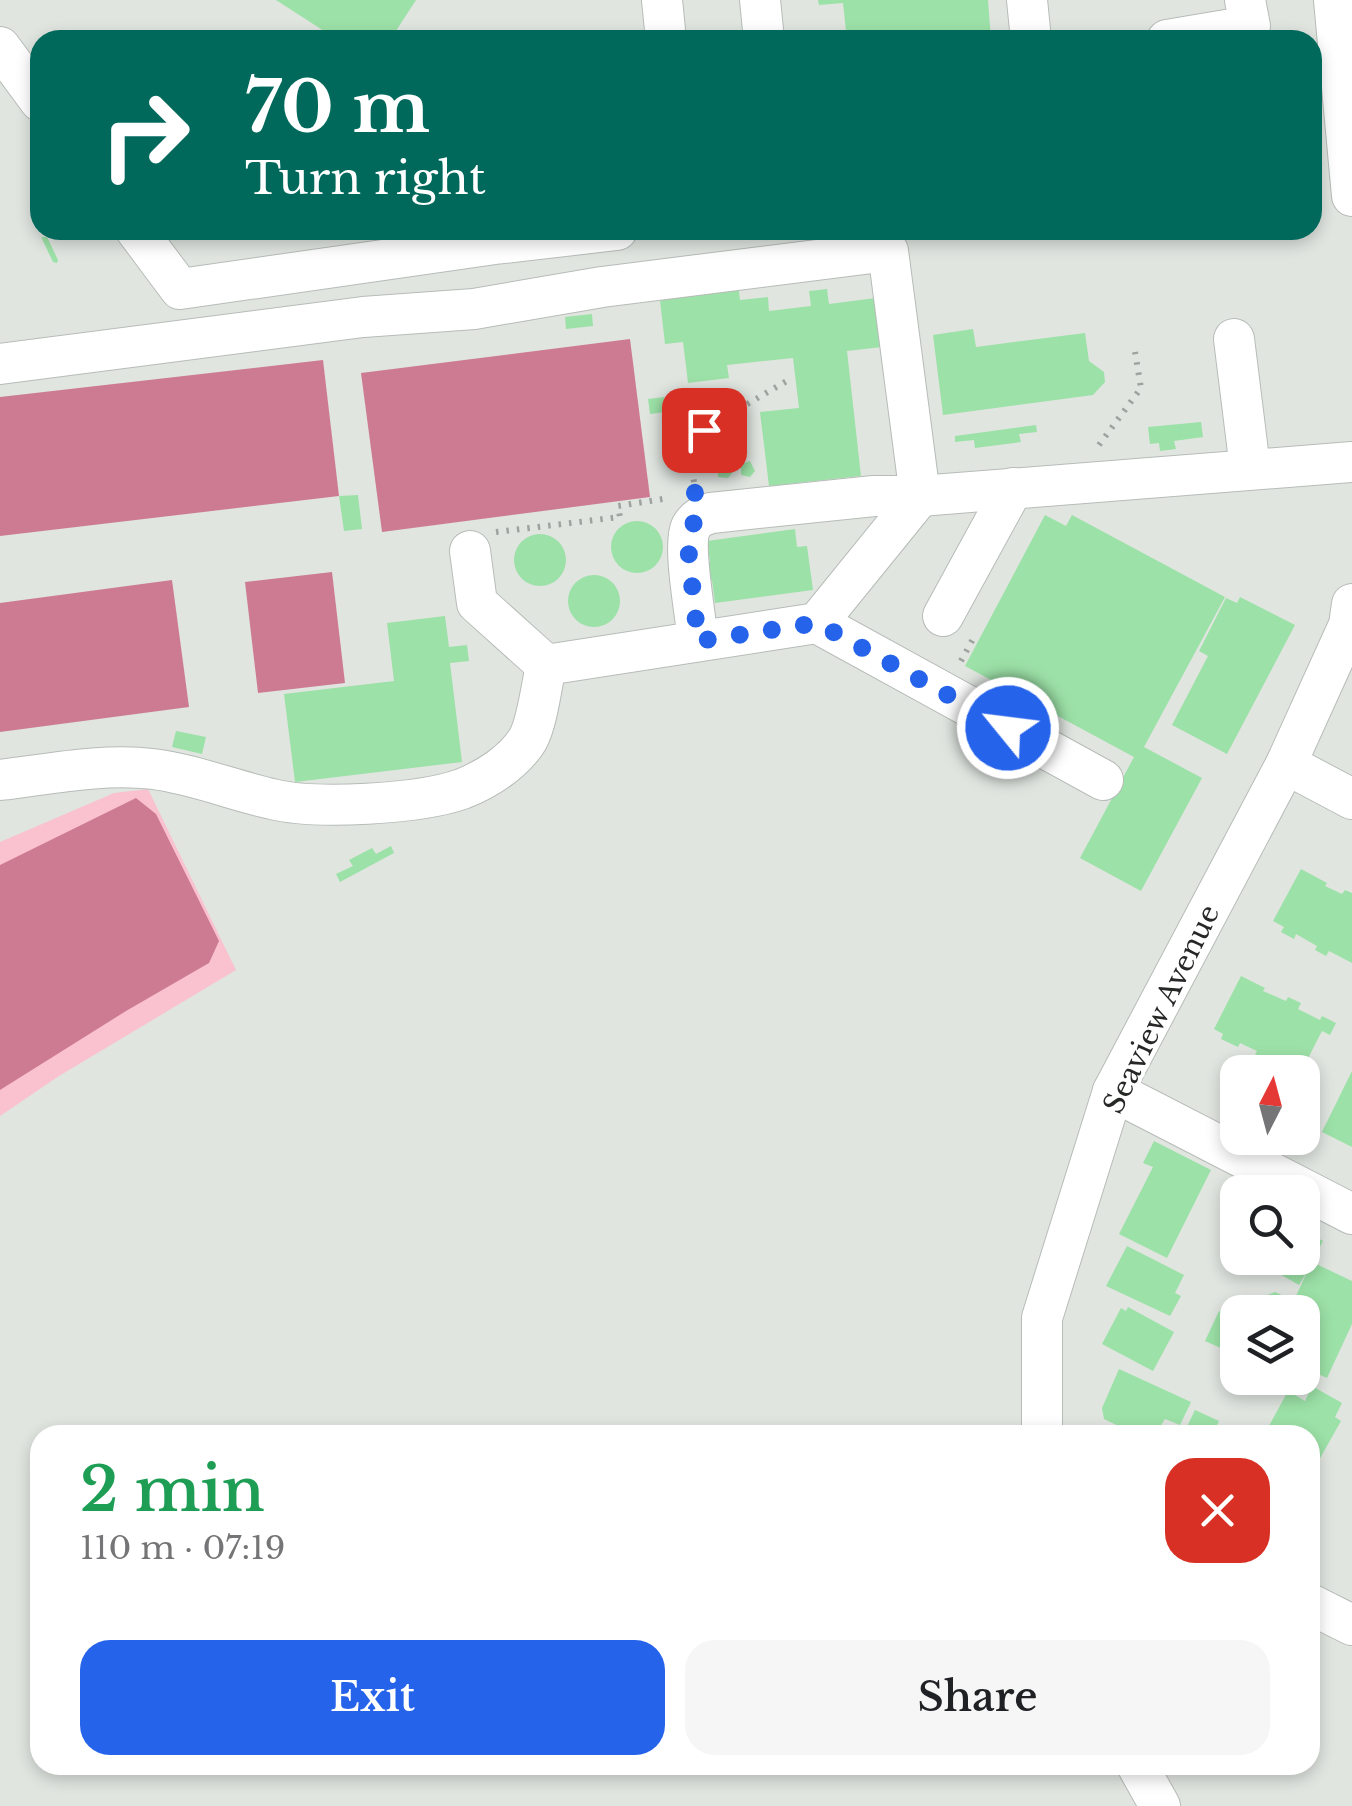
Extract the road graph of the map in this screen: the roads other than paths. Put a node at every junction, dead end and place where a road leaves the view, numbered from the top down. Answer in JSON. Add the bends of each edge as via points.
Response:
{"nodes":[{"id":1,"x":662,"y":0,"type":"edge"},
{"id":2,"x":760,"y":0,"type":"edge"},
{"id":3,"x":1027,"y":0,"type":"edge"},
{"id":4,"x":1245,"y":0,"type":"edge"},
{"id":5,"x":1334,"y":0,"type":"edge"},
{"id":6,"x":665,"y":30,"type":"edge"},
{"id":7,"x":763,"y":30,"type":"edge"},
{"id":8,"x":1030,"y":30,"type":"edge"},
{"id":9,"x":1226,"y":30,"type":"edge"},
{"id":10,"x":0,"y":47,"type":"edge"},
{"id":11,"x":30,"y":88,"type":"edge"},
{"id":12,"x":1329,"y":136,"type":"edge"},
{"id":13,"x":1352,"y":196,"type":"edge"},
{"id":14,"x":144,"y":240,"type":"edge"},
{"id":15,"x":482,"y":240,"type":"edge"},
{"id":16,"x":1234,"y":338,"type":"dead end"},
{"id":17,"x":0,"y":364,"type":"edge"},
{"id":18,"x":1352,"y":462,"type":"edge"},
{"id":19,"x":1250,"y":468,"type":"junction"},
{"id":20,"x":1013,"y":488,"type":"junction"},
{"id":21,"x":920,"y":496,"type":"junction"},
{"id":22,"x":480,"y":542,"type":"road end"},
{"id":23,"x":1352,"y":604,"type":"edge"},
{"id":24,"x":961,"y":622,"type":"road end"},
{"id":25,"x":817,"y":623,"type":"junction"},
{"id":26,"x":698,"y":641,"type":"junction"},
{"id":27,"x":546,"y":664,"type":"junction"},
{"id":28,"x":1286,"y":764,"type":"junction"},
{"id":29,"x":0,"y":780,"type":"edge"},
{"id":30,"x":1103,"y":780,"type":"dead end"},
{"id":31,"x":1352,"y":798,"type":"edge"},
{"id":32,"x":1114,"y":1092,"type":"junction"},
{"id":33,"x":1352,"y":1214,"type":"edge"},
{"id":34,"x":1042,"y":1425,"type":"edge"},
{"id":35,"x":1320,"y":1609,"type":"edge"},
{"id":36,"x":1352,"y":1624,"type":"edge"},
{"id":37,"x":1143,"y":1775,"type":"edge"},
{"id":38,"x":1160,"y":1806,"type":"edge"}],
"edges":[{"from":1,"to":6,"type":"street"},
{"from":2,"to":7,"type":"street"},
{"from":3,"to":8,"type":"street"},
{"from":4,"to":9,"type":"street","via":[[1250,26]]},
{"from":5,"to":12,"type":"street"},
{"from":10,"to":11,"type":"street"},
{"from":12,"to":13,"type":"street"},
{"from":14,"to":15,"type":"street","via":[[180,288]]},
{"from":16,"to":19,"type":"street"},
{"from":17,"to":21,"type":"street","via":[[364,317],[474,310],[888,251]]},
{"from":18,"to":19,"type":"street"},
{"from":19,"to":20,"type":"street"},
{"from":20,"to":21,"type":"street"},
{"from":20,"to":24,"type":"street"},
{"from":21,"to":25,"type":"street"},
{"from":21,"to":26,"type":"street","via":[[711,513],[696,506],[688,546]]},
{"from":22,"to":27,"type":"street","via":[[477,602]]},
{"from":23,"to":28,"type":"street","name":"Seaview Avenue","via":[[1349,625]]},
{"from":25,"to":26,"type":"street"},
{"from":25,"to":30,"type":"street"},
{"from":26,"to":27,"type":"street"},
{"from":27,"to":29,"type":"street","via":[[530,736],[515,756],[460,789],[414,799],[320,806],[120,767]]},
{"from":28,"to":31,"type":"street"},
{"from":28,"to":32,"type":"street","name":"Seaview Avenue"},
{"from":32,"to":33,"type":"street"},
{"from":32,"to":34,"type":"street","name":"Seaview Avenue","via":[[1042,1318]]},
{"from":35,"to":36,"type":"street"},
{"from":37,"to":38,"type":"street"}]}
